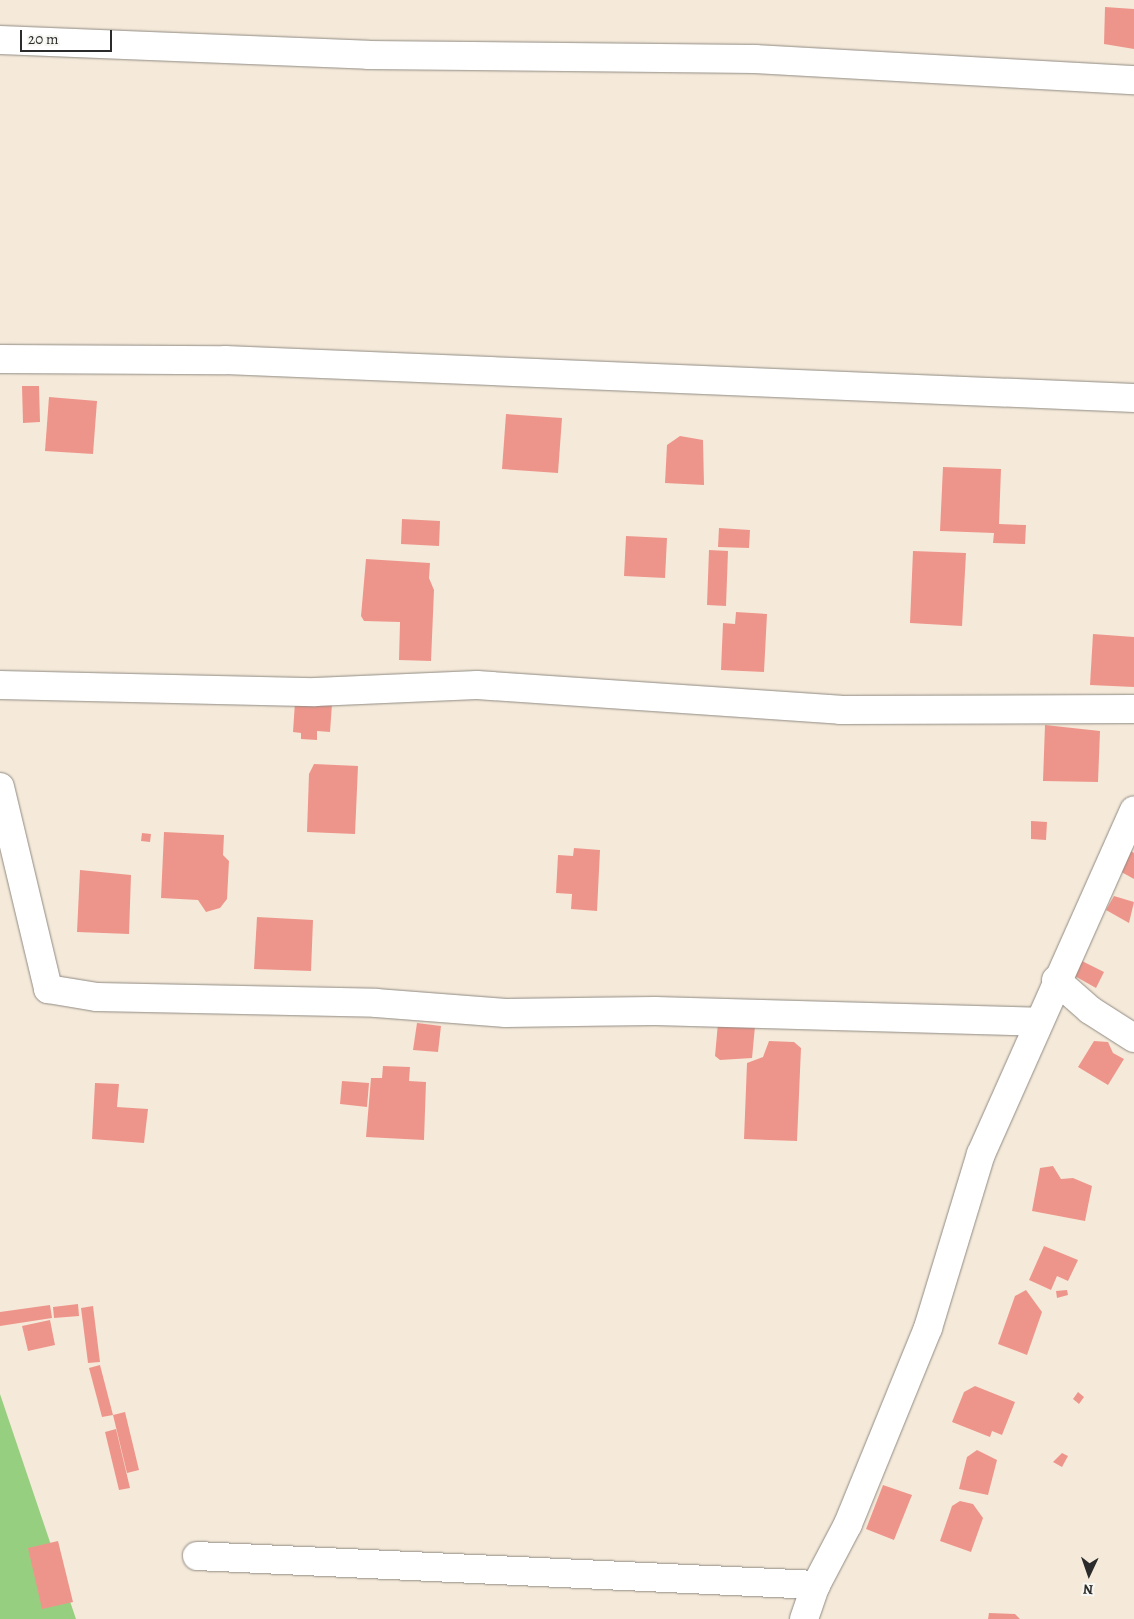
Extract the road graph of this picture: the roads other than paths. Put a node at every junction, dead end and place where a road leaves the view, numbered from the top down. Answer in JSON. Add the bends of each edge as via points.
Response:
{"nodes":[{"id":1,"x":0,"y":40,"type":"edge"},
{"id":2,"x":1134,"y":80,"type":"edge"},
{"id":3,"x":0,"y":359,"type":"edge"},
{"id":4,"x":1134,"y":398,"type":"edge"},
{"id":5,"x":0,"y":685,"type":"edge"},
{"id":6,"x":1134,"y":710,"type":"edge"},
{"id":7,"x":0,"y":788,"type":"edge"},
{"id":8,"x":1134,"y":810,"type":"edge"},
{"id":9,"x":1056,"y":980,"type":"junction"},
{"id":10,"x":1039,"y":1022,"type":"junction"},
{"id":11,"x":1134,"y":1038,"type":"edge"},
{"id":12,"x":197,"y":1556,"type":"dead end"},
{"id":13,"x":816,"y":1585,"type":"junction"},
{"id":14,"x":804,"y":1619,"type":"edge"}],
"edges":[{"from":1,"to":2,"type":"street","via":[[368,55],[754,59]]},
{"from":3,"to":4,"type":"street","via":[[235,360]]},
{"from":5,"to":6,"type":"street","via":[[316,692],[477,686],[840,710]]},
{"from":7,"to":10,"type":"street","via":[[48,989],[97,997],[376,1003],[506,1013],[656,1011]]},
{"from":8,"to":9,"type":"street"},
{"from":9,"to":10,"type":"street"},
{"from":9,"to":11,"type":"street","via":[[1090,1010]]},
{"from":10,"to":13,"type":"street","via":[[980,1154],[950,1262],[895,1415],[848,1524]]},
{"from":12,"to":13,"type":"street"},
{"from":13,"to":14,"type":"street"}]}
